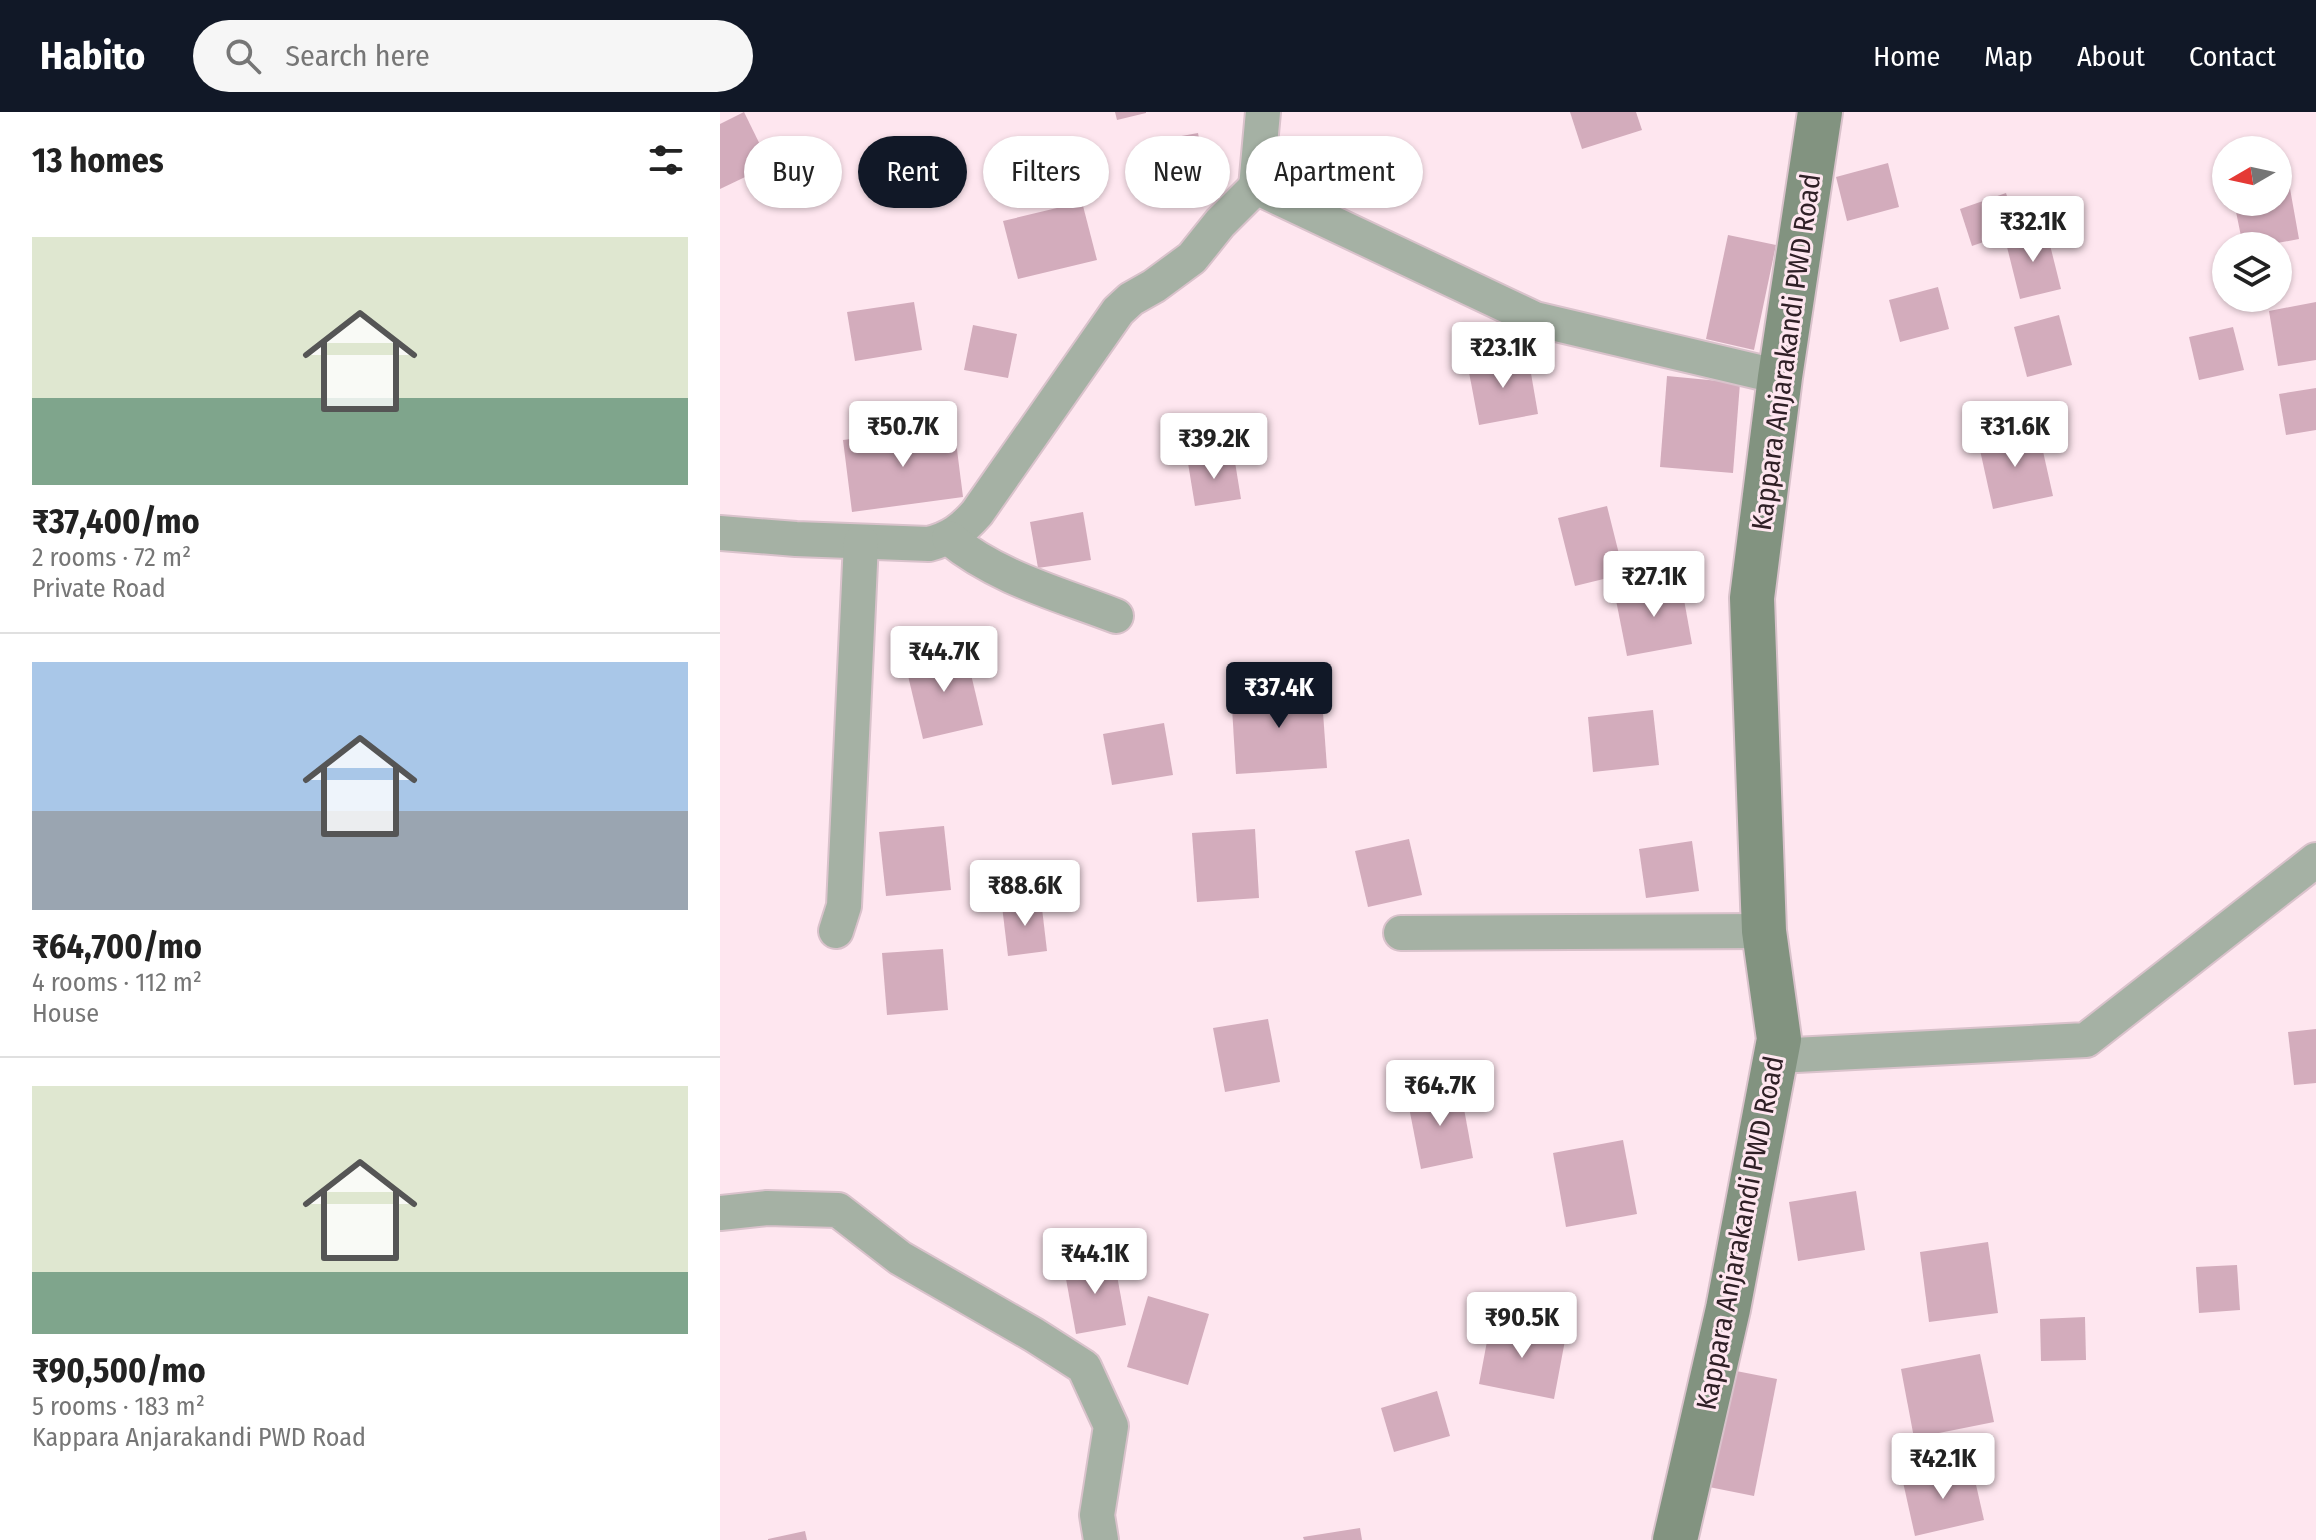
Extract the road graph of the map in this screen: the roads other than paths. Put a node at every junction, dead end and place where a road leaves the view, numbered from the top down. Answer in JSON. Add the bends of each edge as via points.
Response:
{"nodes":[{"id":1,"x":1263,"y":112,"type":"edge"},
{"id":2,"x":1820,"y":112,"type":"edge"},
{"id":3,"x":1261,"y":136,"type":"edge"},
{"id":4,"x":1246,"y":197,"type":"edge"},
{"id":5,"x":1300,"y":208,"type":"edge"},
{"id":6,"x":1780,"y":377,"type":"junction"},
{"id":7,"x":720,"y":533,"type":"edge"},
{"id":8,"x":949,"y":538,"type":"junction"},
{"id":9,"x":861,"y":542,"type":"junction"},
{"id":10,"x":1116,"y":616,"type":"dead end"},
{"id":11,"x":2316,"y":860,"type":"edge"},
{"id":12,"x":836,"y":931,"type":"dead end"},
{"id":13,"x":1764,"y":931,"type":"junction"},
{"id":14,"x":1401,"y":933,"type":"dead end"},
{"id":15,"x":1776,"y":1056,"type":"junction"},
{"id":16,"x":720,"y":1213,"type":"edge"},
{"id":17,"x":1101,"y":1540,"type":"edge"},
{"id":18,"x":1675,"y":1540,"type":"edge"}],
"edges":[{"from":1,"to":3,"type":"street"},
{"from":2,"to":6,"type":"main road","name":"Kappara Anjarakandi PWD Road"},
{"from":4,"to":8,"type":"street","via":[[1192,258],[1118,311],[977,513]]},
{"from":5,"to":6,"type":"street","via":[[1535,319]]},
{"from":6,"to":13,"type":"main road","name":"Kappara Anjarakandi PWD Road","via":[[1752,598]]},
{"from":7,"to":9,"type":"street"},
{"from":8,"to":9,"type":"street","via":[[929,544]]},
{"from":8,"to":10,"type":"street","via":[[995,570]]},
{"from":9,"to":12,"type":"street","via":[[844,906]]},
{"from":11,"to":15,"type":"street","via":[[2086,1040]]},
{"from":13,"to":14,"type":"street"},
{"from":13,"to":15,"type":"main road","name":"Kappara Anjarakandi PWD Road","via":[[1779,1039]]},
{"from":15,"to":18,"type":"main road","name":"Kappara Anjarakandi PWD Road","via":[[1728,1309]]},
{"from":16,"to":17,"type":"street","via":[[838,1210],[900,1258],[1084,1367],[1111,1426],[1097,1515]]}]}
